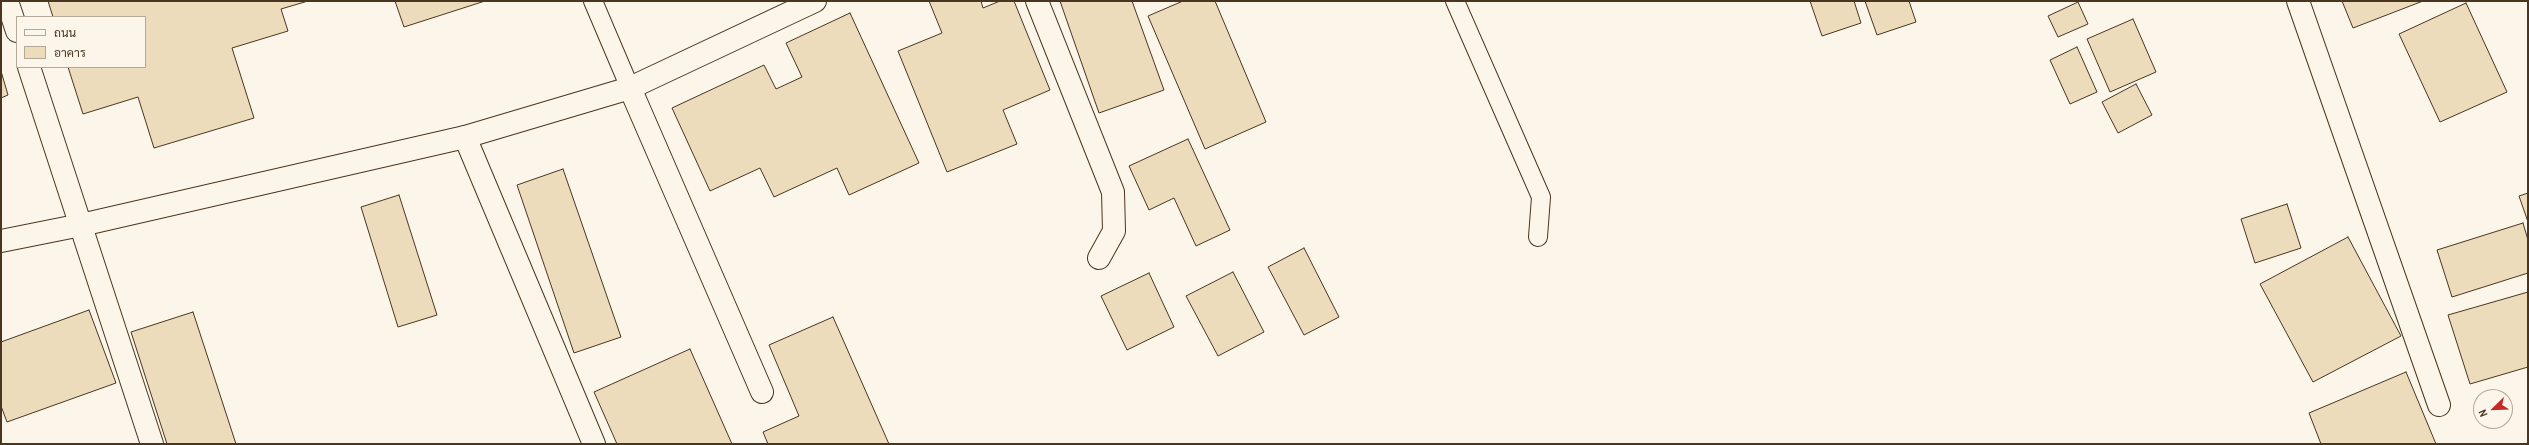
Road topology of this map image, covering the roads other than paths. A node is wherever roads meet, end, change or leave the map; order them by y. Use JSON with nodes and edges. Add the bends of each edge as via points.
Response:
{"nodes":[{"id":1,"x":7,"y":1,"type":"edge"},
{"id":2,"x":593,"y":1,"type":"edge"},
{"id":3,"x":815,"y":1,"type":"edge"},
{"id":4,"x":1037,"y":1,"type":"edge"},
{"id":5,"x":1455,"y":1,"type":"edge"},
{"id":6,"x":2298,"y":1,"type":"edge"},
{"id":7,"x":16,"y":28,"type":"edge"},
{"id":8,"x":29,"y":68,"type":"edge"},
{"id":9,"x":630,"y":88,"type":"junction"},
{"id":10,"x":465,"y":137,"type":"junction"},
{"id":11,"x":80,"y":225,"type":"junction"},
{"id":12,"x":1538,"y":237,"type":"dead end"},
{"id":13,"x":1,"y":241,"type":"edge"},
{"id":14,"x":1099,"y":258,"type":"dead end"},
{"id":15,"x":762,"y":392,"type":"dead end"},
{"id":16,"x":2439,"y":405,"type":"dead end"},
{"id":17,"x":152,"y":444,"type":"edge"},
{"id":18,"x":594,"y":444,"type":"edge"}],
"edges":[{"from":1,"to":7,"type":"street"},
{"from":2,"to":9,"type":"lane"},
{"from":3,"to":9,"type":"street"},
{"from":4,"to":14,"type":"street","via":[[1114,192],[1114,231]]},
{"from":5,"to":12,"type":"lane","via":[[1541,197]]},
{"from":6,"to":16,"type":"street"},
{"from":8,"to":11,"type":"street"},
{"from":9,"to":10,"type":"street"},
{"from":9,"to":15,"type":"street"},
{"from":10,"to":11,"type":"street"},
{"from":10,"to":18,"type":"street"},
{"from":11,"to":13,"type":"street"},
{"from":11,"to":17,"type":"street"}]}
